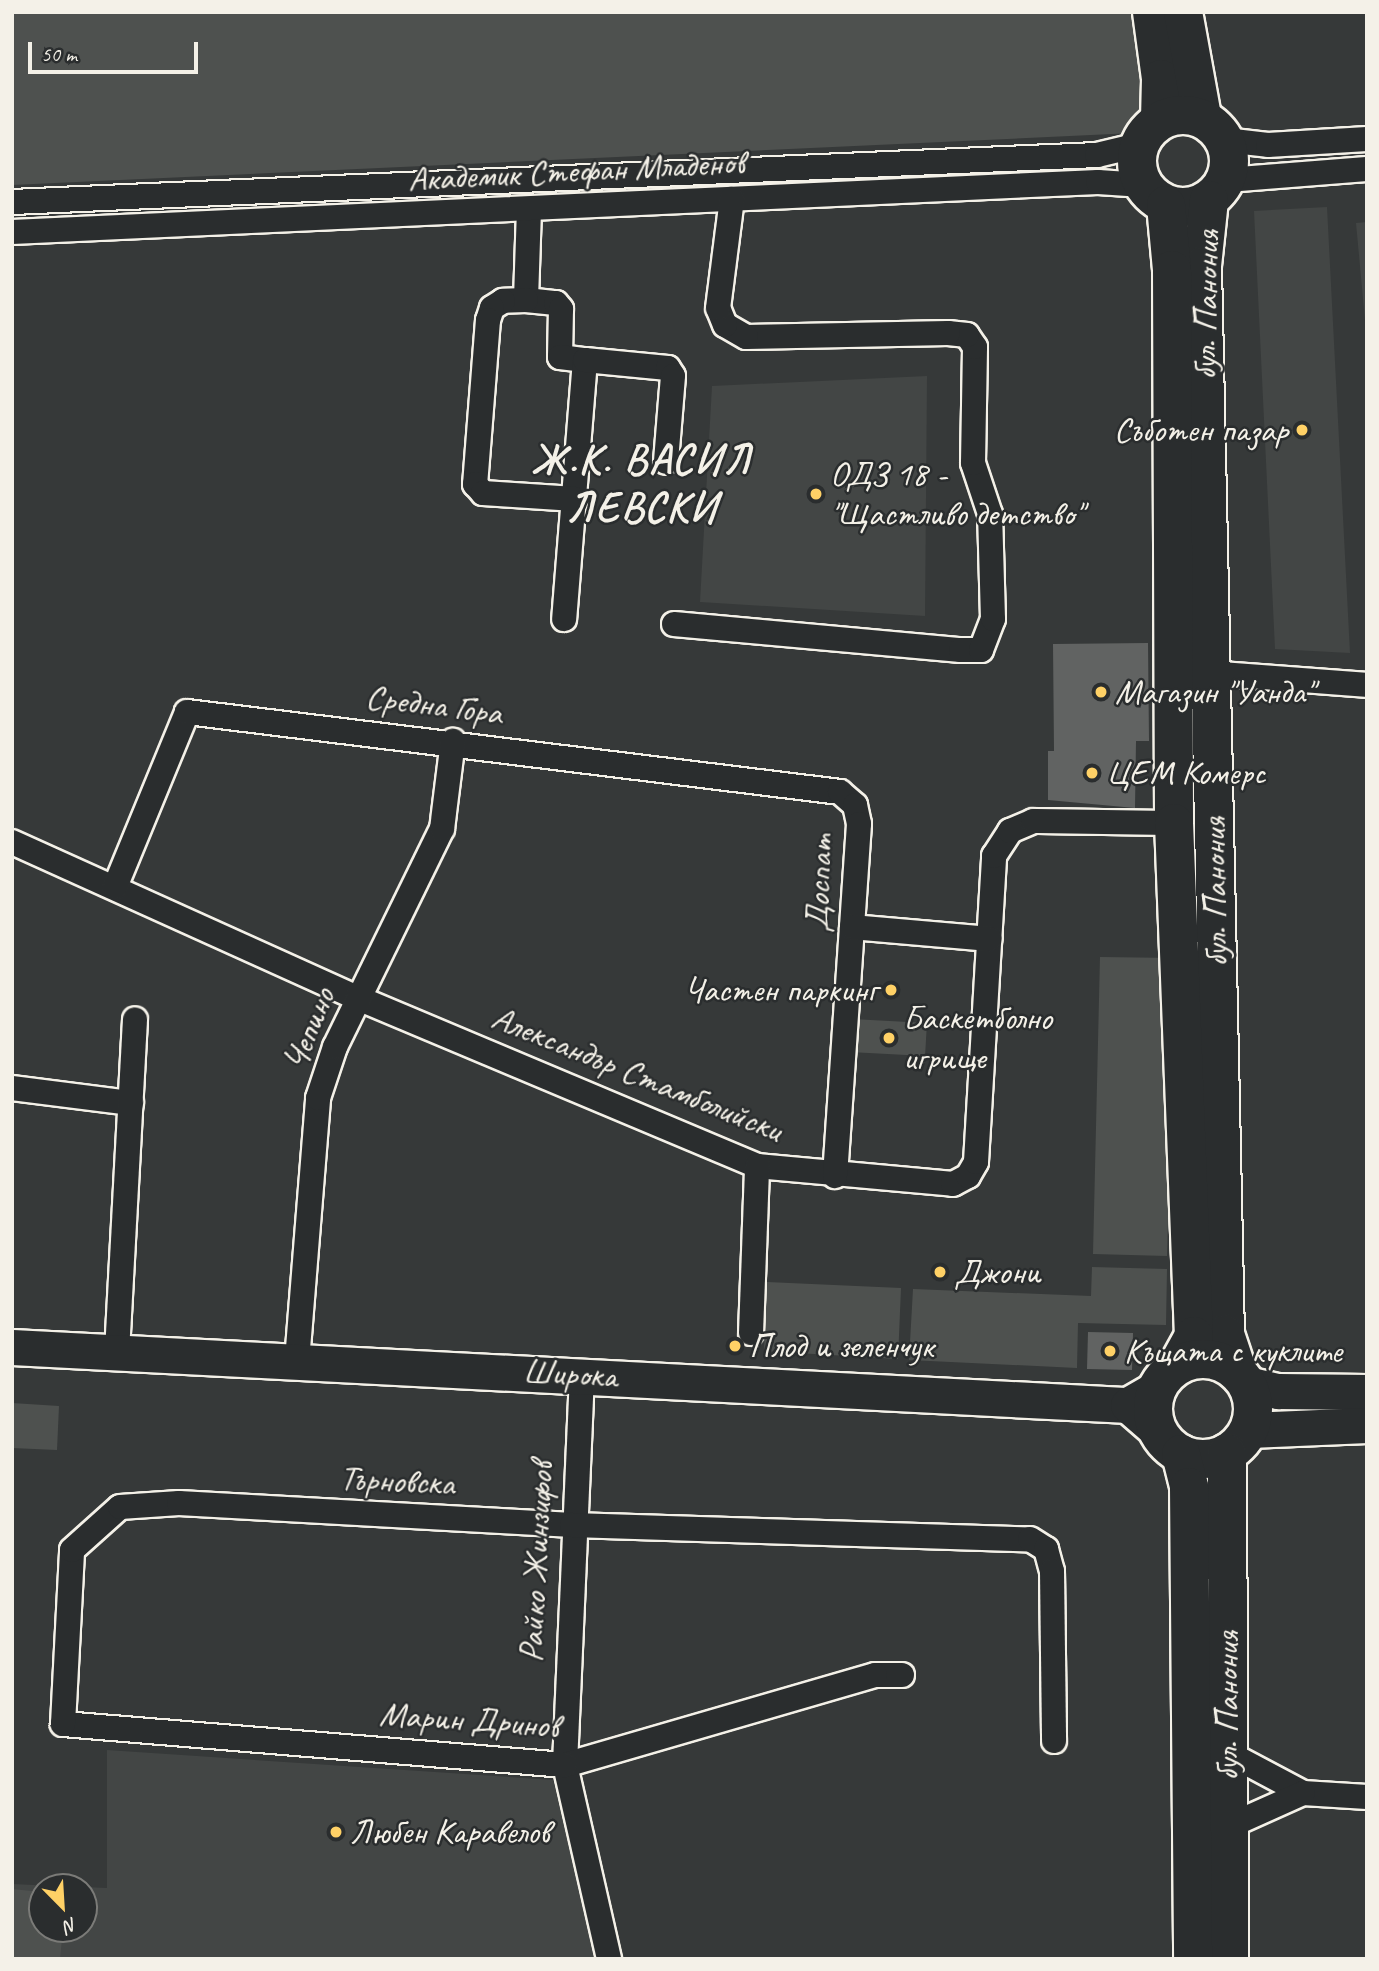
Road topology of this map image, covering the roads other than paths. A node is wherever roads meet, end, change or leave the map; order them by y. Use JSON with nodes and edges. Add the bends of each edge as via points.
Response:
{"nodes":[{"id":1,"x":1152,"y":12,"type":"edge"},
{"id":2,"x":1183,"y":12,"type":"edge"},
{"id":3,"x":1213,"y":128,"type":"junction"},
{"id":4,"x":1150,"y":133,"type":"junction"},
{"id":5,"x":1367,"y":139,"type":"edge"},
{"id":6,"x":1367,"y":169,"type":"edge"},
{"id":7,"x":1218,"y":190,"type":"junction"},
{"id":8,"x":1155,"y":195,"type":"junction"},
{"id":9,"x":732,"y":199,"type":"junction"},
{"id":10,"x":12,"y":202,"type":"edge"},
{"id":11,"x":529,"y":209,"type":"junction"},
{"id":12,"x":12,"y":232,"type":"edge"},
{"id":13,"x":526,"y":300,"type":"junction"},
{"id":14,"x":585,"y":360,"type":"junction"},
{"id":15,"x":666,"y":462,"type":"dead end"},
{"id":16,"x":575,"y":499,"type":"junction"},
{"id":17,"x":564,"y":618,"type":"dead end"},
{"id":18,"x":674,"y":624,"type":"dead end"},
{"id":19,"x":1209,"y":673,"type":"junction"},
{"id":20,"x":1367,"y":685,"type":"edge"},
{"id":21,"x":453,"y":741,"type":"junction"},
{"id":22,"x":855,"y":805,"type":"joint"},
{"id":23,"x":1174,"y":823,"type":"junction"},
{"id":24,"x":12,"y":842,"type":"edge"},
{"id":25,"x":115,"y":887,"type":"junction"},
{"id":26,"x":852,"y":927,"type":"junction"},
{"id":27,"x":989,"y":939,"type":"junction"},
{"id":28,"x":358,"y":998,"type":"junction"},
{"id":29,"x":135,"y":1018,"type":"dead end"},
{"id":30,"x":12,"y":1088,"type":"edge"},
{"id":31,"x":131,"y":1103,"type":"junction"},
{"id":32,"x":757,"y":1166,"type":"junction"},
{"id":33,"x":835,"y":1176,"type":"junction"},
{"id":34,"x":751,"y":1333,"type":"dead end"},
{"id":35,"x":12,"y":1347,"type":"edge"},
{"id":36,"x":117,"y":1352,"type":"junction"},
{"id":37,"x":297,"y":1361,"type":"junction"},
{"id":38,"x":582,"y":1375,"type":"junction"},
{"id":39,"x":1243,"y":1378,"type":"junction"},
{"id":40,"x":1154,"y":1386,"type":"junction"},
{"id":41,"x":1367,"y":1392,"type":"edge"},
{"id":42,"x":1367,"y":1425,"type":"edge"},
{"id":43,"x":1238,"y":1442,"type":"junction"},
{"id":44,"x":1169,"y":1443,"type":"junction"},
{"id":45,"x":572,"y":1525,"type":"junction"},
{"id":46,"x":902,"y":1675,"type":"dead end"},
{"id":47,"x":63,"y":1724,"type":"joint"},
{"id":48,"x":1054,"y":1741,"type":"dead end"},
{"id":49,"x":1226,"y":1752,"type":"junction"},
{"id":50,"x":565,"y":1765,"type":"junction"},
{"id":51,"x":1303,"y":1793,"type":"junction"},
{"id":52,"x":1367,"y":1797,"type":"edge"},
{"id":53,"x":1227,"y":1827,"type":"junction"},
{"id":54,"x":609,"y":1959,"type":"edge"},
{"id":55,"x":1193,"y":1959,"type":"edge"},
{"id":56,"x":1229,"y":1959,"type":"edge"}],
"edges":[{"from":1,"to":4,"type":"main road","name":"бул. Панония","via":[[1161,79]]},
{"from":2,"to":3,"type":"main road","name":"бул. Панония"},
{"from":3,"to":4,"type":"main road"},
{"from":3,"to":5,"type":"street","via":[[1268,145]]},
{"from":3,"to":7,"type":"main road","name":"бул. Панония"},
{"from":4,"to":8,"type":"main road","name":"бул. Панония","via":[[1137,165]]},
{"from":4,"to":10,"type":"street","name":"Академик Стефан Младенов","via":[[1097,155]]},
{"from":6,"to":7,"type":"street"},
{"from":7,"to":8,"type":"main road","name":"бул. Панония","via":[[1188,208]]},
{"from":7,"to":19,"type":"main road","name":"бул. Панония","via":[[1202,266]]},
{"from":8,"to":9,"type":"street","name":"Академик Стефан Младенов"},
{"from":8,"to":23,"type":"main road","name":"бул. Панония","via":[[1172,284]]},
{"from":9,"to":11,"type":"street","name":"Академик Стефан Младенов"},
{"from":9,"to":18,"type":"street","via":[[718,308],[725,325],[746,337],[948,333],[967,335],[975,347],[973,463],[990,514],[993,619],[981,650]]},
{"from":11,"to":12,"type":"street","name":"Академик Стефан Младенов"},
{"from":11,"to":13,"type":"street"},
{"from":13,"to":14,"type":"street","via":[[556,303],[561,309],[560,357]]},
{"from":13,"to":16,"type":"street","via":[[503,300],[492,308],[488,320],[475,484],[483,494]]},
{"from":14,"to":15,"type":"street","via":[[667,368],[673,376]]},
{"from":14,"to":16,"type":"street"},
{"from":16,"to":17,"type":"street"},
{"from":19,"to":20,"type":"street"},
{"from":19,"to":39,"type":"main road","name":"бул. Панония","via":[[1225,1334]]},
{"from":21,"to":22,"type":"street","name":"Средна Гора","via":[[840,792]]},
{"from":21,"to":25,"type":"street","name":"Средна Гора","via":[[187,712]]},
{"from":21,"to":28,"type":"street","name":"Чепино","via":[[442,829]]},
{"from":22,"to":26,"type":"street","name":"Доспат","via":[[859,824]]},
{"from":23,"to":27,"type":"street","name":"Александър Стамболийски","via":[[1044,819],[1010,831],[994,856]]},
{"from":23,"to":40,"type":"main road","name":"бул. Панония","via":[[1194,1336]]},
{"from":24,"to":25,"type":"street","name":"Александър Стамболийски"},
{"from":25,"to":28,"type":"street","name":"Александър Стамболийски"},
{"from":26,"to":27,"type":"street"},
{"from":26,"to":33,"type":"street","name":"Доспат"},
{"from":27,"to":33,"type":"street","name":"Александър Стамболийски","via":[[976,1162],[968,1176],[953,1184]]},
{"from":28,"to":32,"type":"street","name":"Александър Стамболийски"},
{"from":28,"to":37,"type":"street","name":"Чепино","via":[[318,1098]]},
{"from":29,"to":31,"type":"street"},
{"from":30,"to":31,"type":"street"},
{"from":31,"to":36,"type":"street"},
{"from":32,"to":33,"type":"street","name":"Александър Стамболийски"},
{"from":32,"to":34,"type":"street"},
{"from":35,"to":36,"type":"main road","name":"Широка"},
{"from":36,"to":37,"type":"main road","name":"Широка"},
{"from":37,"to":38,"type":"main road","name":"Широка"},
{"from":38,"to":40,"type":"main road","name":"Широка"},
{"from":38,"to":45,"type":"street","name":"Райко Жинзифов"},
{"from":39,"to":40,"type":"main road","via":[[1203,1359]]},
{"from":39,"to":41,"type":"main road","via":[[1278,1391]]},
{"from":39,"to":43,"type":"main road","name":"бул. Панония","via":[[1254,1406]]},
{"from":40,"to":44,"type":"main road","name":"бул. Панония","via":[[1153,1409]]},
{"from":42,"to":43,"type":"main road"},
{"from":43,"to":44,"type":"main road","via":[[1204,1459]]},
{"from":43,"to":49,"type":"main road","name":"бул. Панония"},
{"from":44,"to":55,"type":"main road","name":"бул. Панония","via":[[1189,1487]]},
{"from":45,"to":47,"type":"street","name":"Търновска","via":[[179,1503],[120,1507],[72,1550]]},
{"from":45,"to":48,"type":"street","name":"Търновска","via":[[1030,1539],[1046,1549],[1052,1571]]},
{"from":45,"to":50,"type":"street","name":"Райко Жинзифов"},
{"from":46,"to":50,"type":"street","name":"Марин Дринов","via":[[875,1675]]},
{"from":47,"to":50,"type":"street","name":"Марин Дринов"},
{"from":49,"to":51,"type":"street"},
{"from":49,"to":53,"type":"main road","name":"бул. Панония"},
{"from":50,"to":54,"type":"street","name":"Райко Жинзифов"},
{"from":51,"to":52,"type":"street"},
{"from":51,"to":53,"type":"street"},
{"from":53,"to":56,"type":"main road","name":"бул. Панония"}]}
